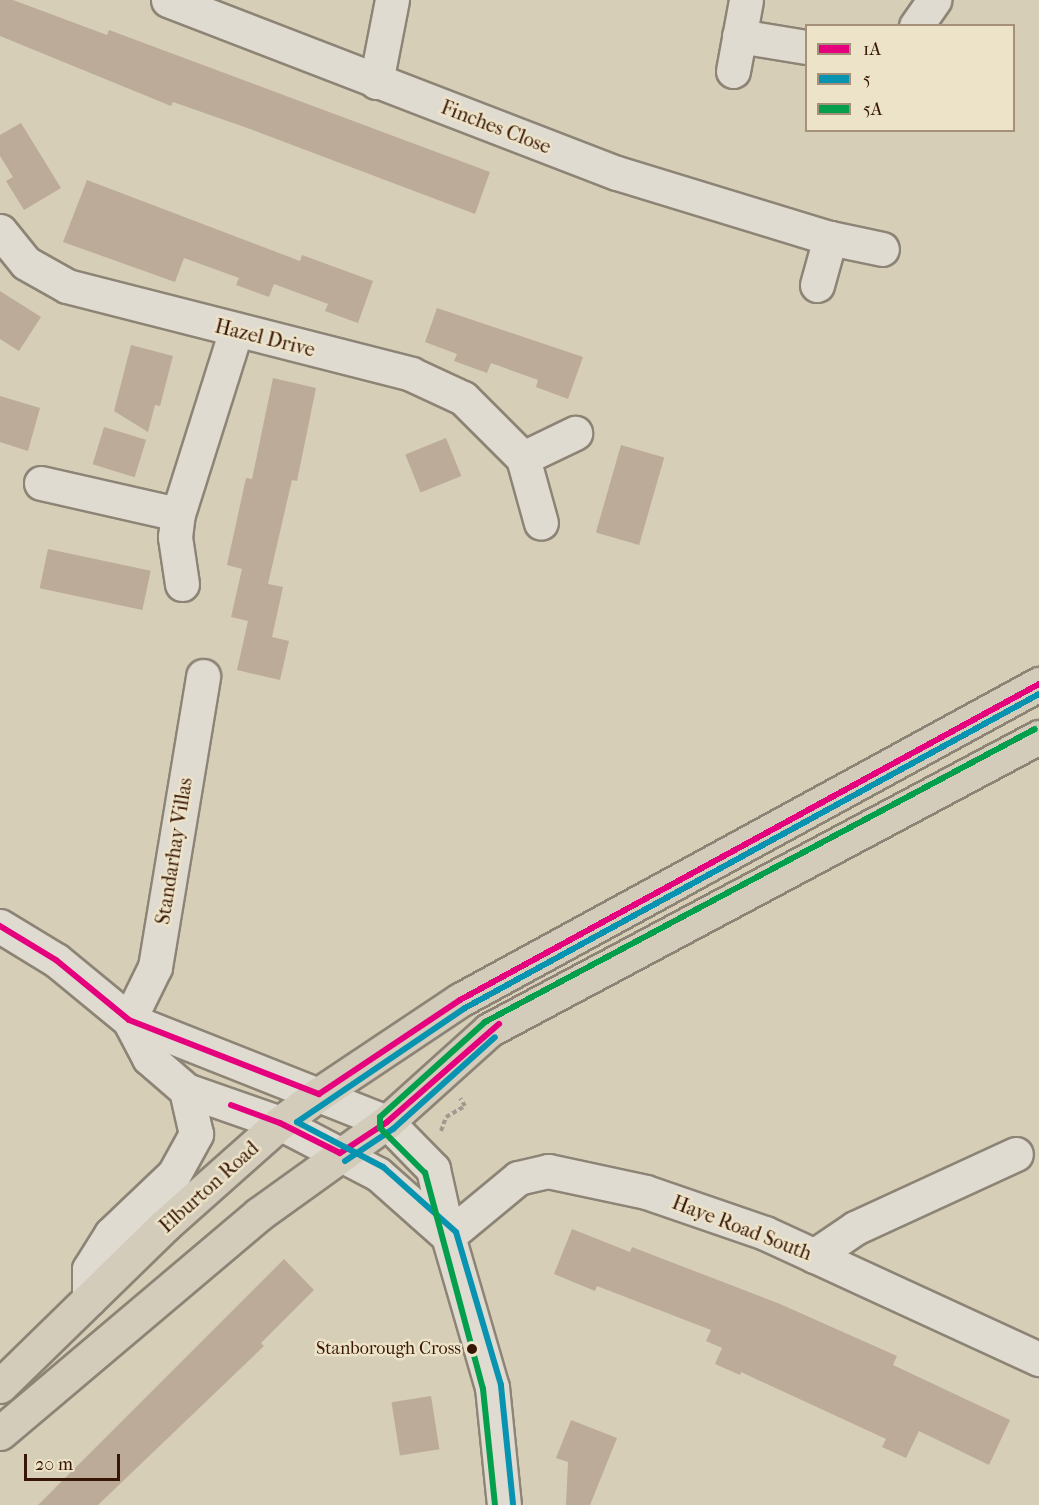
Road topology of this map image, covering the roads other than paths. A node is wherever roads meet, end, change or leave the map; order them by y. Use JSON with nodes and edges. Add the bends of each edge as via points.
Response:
{"nodes":[{"id":1,"x":168,"y":0,"type":"edge"},
{"id":2,"x":392,"y":0,"type":"edge"},
{"id":3,"x":746,"y":0,"type":"edge"},
{"id":4,"x":934,"y":0,"type":"edge"},
{"id":5,"x":917,"y":24,"type":"edge"},
{"id":6,"x":739,"y":36,"type":"junction"},
{"id":7,"x":805,"y":47,"type":"edge"},
{"id":8,"x":733,"y":71,"type":"dead end"},
{"id":9,"x":376,"y":82,"type":"junction"},
{"id":10,"x":0,"y":231,"type":"edge"},
{"id":11,"x":830,"y":238,"type":"junction"},
{"id":12,"x":882,"y":249,"type":"dead end"},
{"id":13,"x":817,"y":285,"type":"dead end"},
{"id":14,"x":236,"y":330,"type":"junction"},
{"id":15,"x":575,"y":433,"type":"dead end"},
{"id":16,"x":523,"y":458,"type":"junction"},
{"id":17,"x":41,"y":483,"type":"dead end"},
{"id":18,"x":178,"y":514,"type":"junction"},
{"id":19,"x":541,"y":523,"type":"dead end"},
{"id":20,"x":182,"y":584,"type":"dead end"},
{"id":21,"x":202,"y":676,"type":"dead end"},
{"id":22,"x":1039,"y":684,"type":"edge"},
{"id":23,"x":1039,"y":737,"type":"edge"},
{"id":24,"x":0,"y":926,"type":"edge"},
{"id":25,"x":129,"y":1020,"type":"junction"},
{"id":26,"x":186,"y":1090,"type":"junction"},
{"id":27,"x":319,"y":1094,"type":"junction"},
{"id":28,"x":387,"y":1122,"type":"junction"},
{"id":29,"x":280,"y":1123,"type":"junction"},
{"id":30,"x":340,"y":1153,"type":"junction"},
{"id":31,"x":1016,"y":1154,"type":"dead end"},
{"id":32,"x":448,"y":1236,"type":"junction"},
{"id":33,"x":814,"y":1256,"type":"junction"},
{"id":34,"x":89,"y":1299,"type":"junction"},
{"id":35,"x":1039,"y":1359,"type":"edge"},
{"id":36,"x":0,"y":1386,"type":"edge"},
{"id":37,"x":0,"y":1433,"type":"edge"},
{"id":38,"x":504,"y":1505,"type":"edge"}],
"edges":[{"from":1,"to":9,"type":"street","name":"Finches Close"},
{"from":2,"to":9,"type":"street"},
{"from":3,"to":6,"type":"street"},
{"from":4,"to":5,"type":"street"},
{"from":6,"to":7,"type":"street"},
{"from":6,"to":8,"type":"street"},
{"from":9,"to":11,"type":"street","name":"Finches Close","via":[[617,173]]},
{"from":10,"to":14,"type":"street","name":"Hazel Drive","via":[[27,263],[67,286]]},
{"from":11,"to":12,"type":"street","name":"Finches Close"},
{"from":11,"to":13,"type":"street"},
{"from":14,"to":16,"type":"street","name":"Hazel Drive","via":[[411,374],[463,398]]},
{"from":14,"to":18,"type":"street"},
{"from":15,"to":16,"type":"street"},
{"from":16,"to":19,"type":"street","name":"Hazel Drive"},
{"from":17,"to":18,"type":"street"},
{"from":18,"to":20,"type":"street","via":[[175,537]]},
{"from":21,"to":25,"type":"street","name":"Standarhay Villas","via":[[155,967]]},
{"from":22,"to":27,"type":"main road","name":"Elburton Road","via":[[460,1000]]},
{"from":23,"to":28,"type":"main road","via":[[489,1030]]},
{"from":24,"to":25,"type":"street","via":[[56,960]]},
{"from":25,"to":26,"type":"street","via":[[149,1058]]},
{"from":25,"to":27,"type":"street"},
{"from":26,"to":29,"type":"street"},
{"from":26,"to":34,"type":"street","via":[[196,1134],[174,1174],[111,1234],[89,1269]]},
{"from":27,"to":28,"type":"street"},
{"from":27,"to":29,"type":"main road","name":"Elburton Road"},
{"from":28,"to":30,"type":"main road"},
{"from":28,"to":32,"type":"street","via":[[433,1169]]},
{"from":29,"to":30,"type":"street"},
{"from":29,"to":34,"type":"main road","name":"Elburton Road"},
{"from":30,"to":32,"type":"street","via":[[378,1174]]},
{"from":30,"to":37,"type":"main road","via":[[259,1215]]},
{"from":31,"to":33,"type":"street","via":[[855,1228]]},
{"from":32,"to":33,"type":"street","name":"Haye Road South","via":[[518,1178],[548,1171],[646,1192],[765,1233]]},
{"from":32,"to":38,"type":"street","via":[[492,1388]]},
{"from":33,"to":35,"type":"street","name":"Haye Road South"},
{"from":34,"to":36,"type":"main road","name":"Elburton Road"}]}
